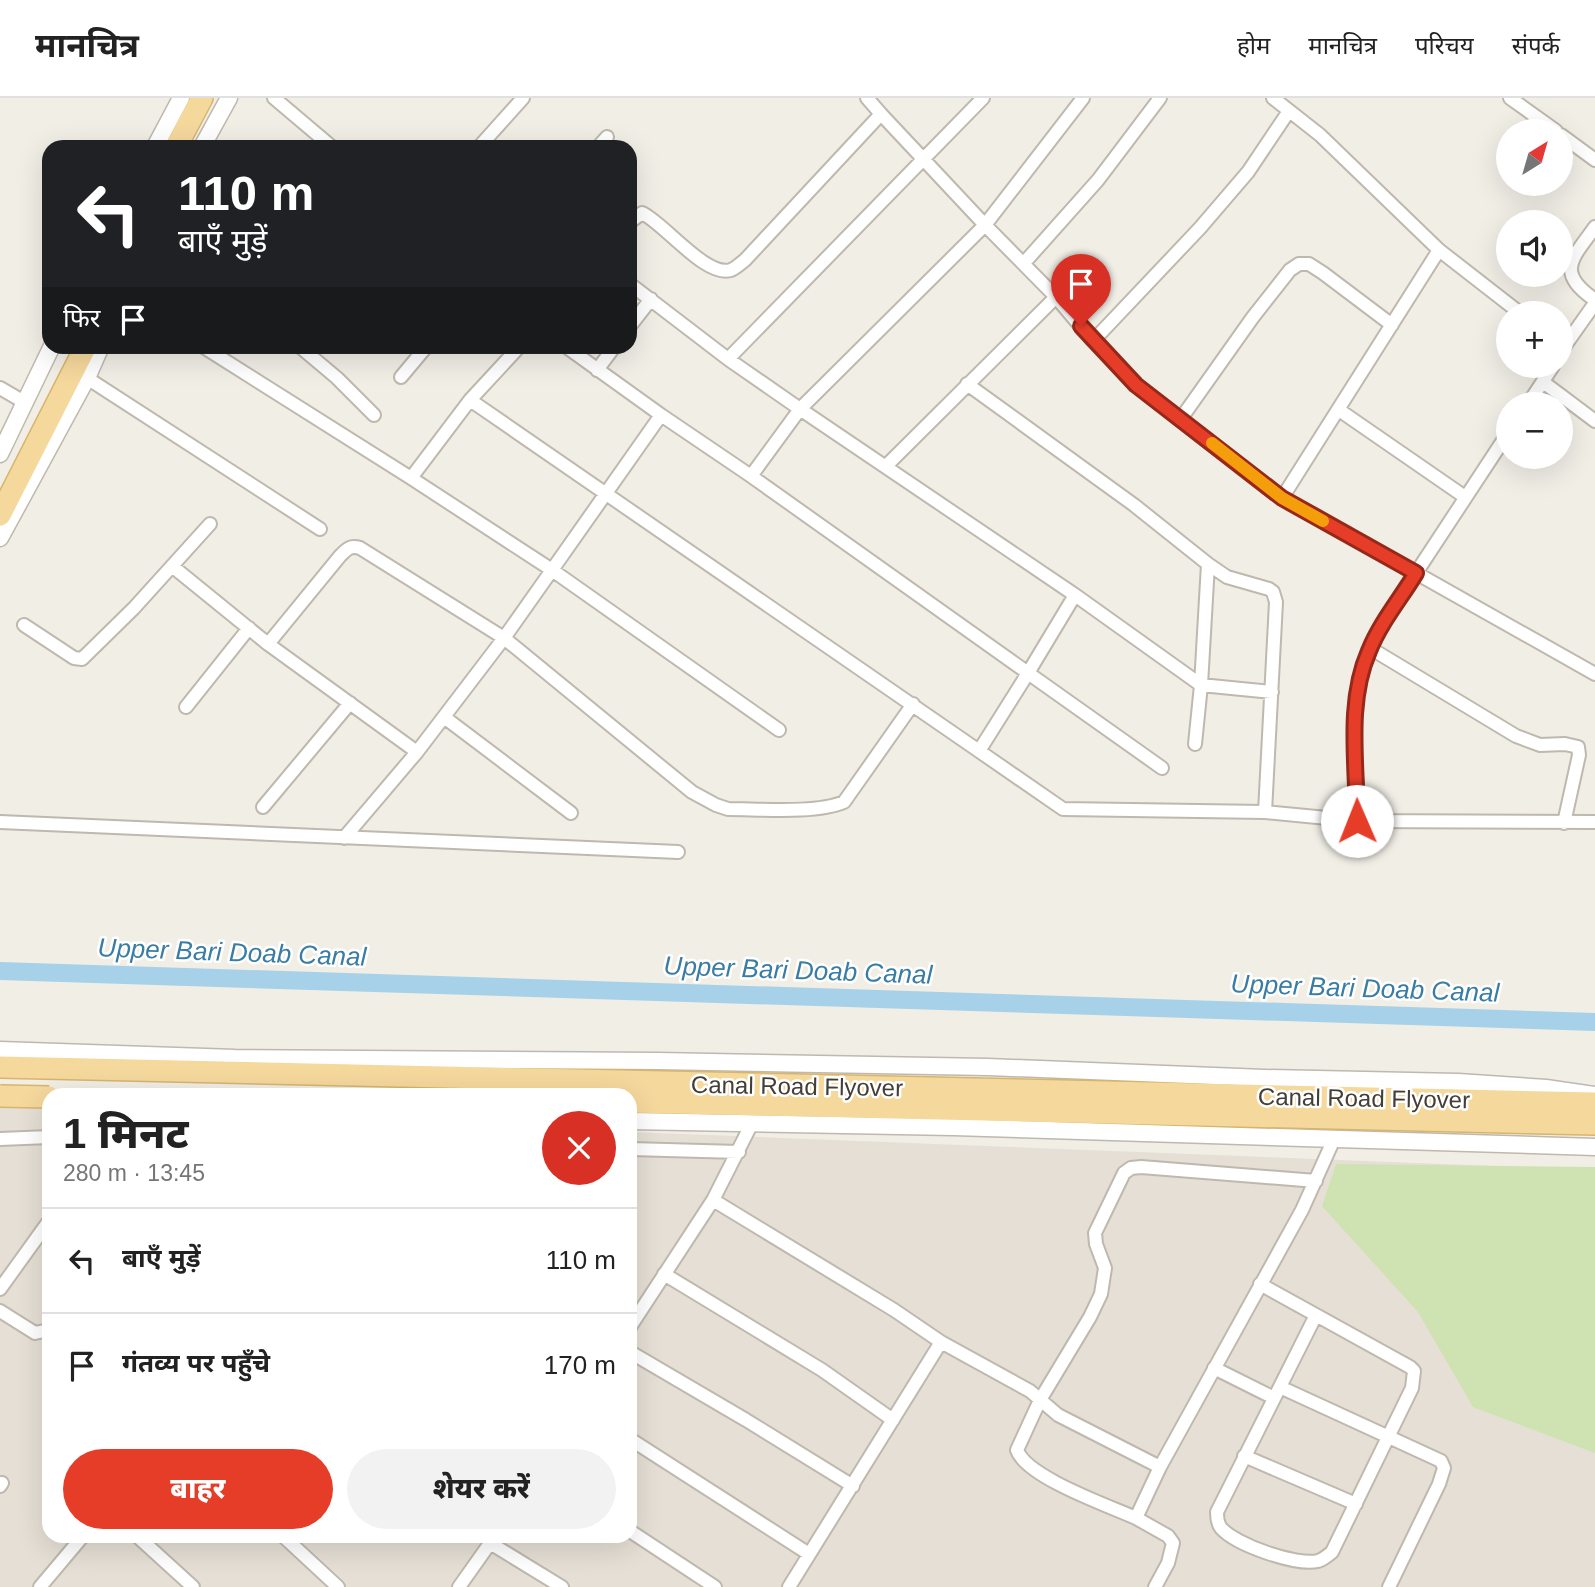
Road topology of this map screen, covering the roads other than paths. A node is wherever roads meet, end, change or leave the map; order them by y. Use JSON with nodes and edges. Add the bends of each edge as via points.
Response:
{"nodes":[{"id":1,"x":181,"y":98,"type":"edge"},
{"id":2,"x":202,"y":98,"type":"edge"},
{"id":3,"x":213,"y":98,"type":"edge"},
{"id":4,"x":229,"y":98,"type":"edge"},
{"id":5,"x":274,"y":98,"type":"edge"},
{"id":6,"x":523,"y":98,"type":"edge"},
{"id":7,"x":867,"y":98,"type":"edge"},
{"id":8,"x":983,"y":98,"type":"edge"},
{"id":9,"x":1083,"y":98,"type":"edge"},
{"id":10,"x":1160,"y":98,"type":"edge"},
{"id":11,"x":1273,"y":98,"type":"edge"},
{"id":12,"x":1510,"y":98,"type":"edge"},
{"id":13,"x":1289,"y":111,"type":"junction"},
{"id":14,"x":881,"y":114,"type":"junction"},
{"id":15,"x":1539,"y":119,"type":"edge"},
{"id":16,"x":159,"y":140,"type":"edge"},
{"id":17,"x":189,"y":140,"type":"edge"},
{"id":18,"x":190,"y":140,"type":"edge"},
{"id":19,"x":190,"y":140,"type":"edge"},
{"id":20,"x":324,"y":140,"type":"edge"},
{"id":21,"x":485,"y":140,"type":"edge"},
{"id":22,"x":1573,"y":144,"type":"edge"},
{"id":23,"x":923,"y":158,"type":"junction"},
{"id":24,"x":1595,"y":160,"type":"edge"},
{"id":25,"x":637,"y":217,"type":"edge"},
{"id":26,"x":985,"y":225,"type":"junction"},
{"id":27,"x":1595,"y":227,"type":"edge"},
{"id":28,"x":1440,"y":250,"type":"junction"},
{"id":29,"x":1024,"y":263,"type":"junction"},
{"id":30,"x":637,"y":289,"type":"edge"},
{"id":31,"x":1056,"y":297,"type":"junction"},
{"id":32,"x":650,"y":299,"type":"junction"},
{"id":33,"x":1505,"y":301,"type":"edge"},
{"id":34,"x":1595,"y":301,"type":"edge"},
{"id":35,"x":637,"y":317,"type":"edge"},
{"id":36,"x":1392,"y":325,"type":"junction"},
{"id":37,"x":1573,"y":332,"type":"edge"},
{"id":38,"x":1093,"y":341,"type":"junction"},
{"id":39,"x":48,"y":354,"type":"edge"},
{"id":40,"x":68,"y":354,"type":"edge"},
{"id":41,"x":82,"y":354,"type":"edge"},
{"id":42,"x":98,"y":354,"type":"edge"},
{"id":43,"x":215,"y":354,"type":"edge"},
{"id":44,"x":308,"y":354,"type":"edge"},
{"id":45,"x":420,"y":354,"type":"edge"},
{"id":46,"x":513,"y":354,"type":"edge"},
{"id":47,"x":576,"y":354,"type":"edge"},
{"id":48,"x":609,"y":354,"type":"edge"},
{"id":49,"x":728,"y":359,"type":"junction"},
{"id":50,"x":597,"y":370,"type":"junction"},
{"id":51,"x":401,"y":377,"type":"dead end"},
{"id":52,"x":87,"y":378,"type":"junction"},
{"id":53,"x":1546,"y":378,"type":"edge"},
{"id":54,"x":1543,"y":382,"type":"junction"},
{"id":55,"x":967,"y":384,"type":"junction"},
{"id":56,"x":0,"y":388,"type":"edge"},
{"id":57,"x":1536,"y":392,"type":"edge"},
{"id":58,"x":470,"y":400,"type":"junction"},
{"id":59,"x":24,"y":402,"type":"junction"},
{"id":60,"x":800,"y":409,"type":"junction"},
{"id":61,"x":1339,"y":410,"type":"junction"},
{"id":62,"x":373,"y":415,"type":"dead end"},
{"id":63,"x":661,"y":415,"type":"junction"},
{"id":64,"x":1180,"y":420,"type":"junction"},
{"id":65,"x":1595,"y":421,"type":"edge"},
{"id":66,"x":1496,"y":451,"type":"edge"},
{"id":67,"x":0,"y":454,"type":"edge"},
{"id":68,"x":886,"y":466,"type":"junction"},
{"id":69,"x":751,"y":476,"type":"junction"},
{"id":70,"x":411,"y":478,"type":"junction"},
{"id":71,"x":0,"y":485,"type":"edge"},
{"id":72,"x":605,"y":494,"type":"junction"},
{"id":73,"x":1465,"y":497,"type":"junction"},
{"id":74,"x":1282,"y":498,"type":"junction"},
{"id":75,"x":0,"y":515,"type":"edge"},
{"id":76,"x":210,"y":524,"type":"dead end"},
{"id":77,"x":320,"y":529,"type":"dead end"},
{"id":78,"x":0,"y":538,"type":"edge"},
{"id":79,"x":1208,"y":564,"type":"junction"},
{"id":80,"x":172,"y":566,"type":"junction"},
{"id":81,"x":552,"y":570,"type":"junction"},
{"id":82,"x":1416,"y":573,"type":"junction"},
{"id":83,"x":1075,"y":595,"type":"junction"},
{"id":84,"x":24,"y":625,"type":"dead end"},
{"id":85,"x":249,"y":628,"type":"junction"},
{"id":86,"x":504,"y":638,"type":"junction"},
{"id":87,"x":268,"y":644,"type":"junction"},
{"id":88,"x":1370,"y":648,"type":"junction"},
{"id":89,"x":1028,"y":673,"type":"junction"},
{"id":90,"x":1595,"y":674,"type":"edge"},
{"id":91,"x":1201,"y":685,"type":"junction"},
{"id":92,"x":1272,"y":692,"type":"junction"},
{"id":93,"x":350,"y":703,"type":"junction"},
{"id":94,"x":913,"y":704,"type":"junction"},
{"id":95,"x":186,"y":707,"type":"dead end"},
{"id":96,"x":444,"y":717,"type":"junction"},
{"id":97,"x":779,"y":730,"type":"dead end"},
{"id":98,"x":1195,"y":744,"type":"dead end"},
{"id":99,"x":417,"y":751,"type":"junction"},
{"id":100,"x":979,"y":751,"type":"junction"},
{"id":101,"x":1162,"y":768,"type":"dead end"},
{"id":102,"x":262,"y":807,"type":"dead end"},
{"id":103,"x":1265,"y":812,"type":"junction"},
{"id":104,"x":571,"y":813,"type":"dead end"},
{"id":105,"x":1357,"y":821,"type":"junction"},
{"id":106,"x":0,"y":822,"type":"edge"},
{"id":107,"x":1595,"y":822,"type":"edge"},
{"id":108,"x":1564,"y":823,"type":"junction"},
{"id":109,"x":344,"y":838,"type":"junction"},
{"id":110,"x":678,"y":852,"type":"dead end"},
{"id":111,"x":0,"y":1050,"type":"edge"},
{"id":112,"x":0,"y":1067,"type":"edge"},
{"id":113,"x":1595,"y":1095,"type":"edge"},
{"id":114,"x":4,"y":1096,"type":"edge"},
{"id":115,"x":42,"y":1098,"type":"edge"},
{"id":116,"x":637,"y":1102,"type":"edge"},
{"id":117,"x":1595,"y":1103,"type":"edge"},
{"id":118,"x":1325,"y":1107,"type":"junction"},
{"id":119,"x":637,"y":1121,"type":"edge"},
{"id":120,"x":1595,"y":1124,"type":"edge"},
{"id":121,"x":751,"y":1125,"type":"junction"},
{"id":122,"x":1595,"y":1135,"type":"edge"},
{"id":123,"x":42,"y":1138,"type":"edge"},
{"id":124,"x":0,"y":1139,"type":"edge"},
{"id":125,"x":1334,"y":1139,"type":"junction"},
{"id":126,"x":1566,"y":1146,"type":"junction"},
{"id":127,"x":1595,"y":1147,"type":"edge"},
{"id":128,"x":637,"y":1149,"type":"edge"},
{"id":129,"x":739,"y":1152,"type":"junction"},
{"id":130,"x":1316,"y":1181,"type":"junction"},
{"id":131,"x":713,"y":1200,"type":"junction"},
{"id":132,"x":42,"y":1231,"type":"edge"},
{"id":133,"x":664,"y":1274,"type":"junction"},
{"id":134,"x":1260,"y":1284,"type":"junction"},
{"id":135,"x":0,"y":1289,"type":"edge"},
{"id":136,"x":0,"y":1311,"type":"edge"},
{"id":137,"x":1316,"y":1315,"type":"junction"},
{"id":138,"x":637,"y":1316,"type":"edge"},
{"id":139,"x":42,"y":1332,"type":"edge"},
{"id":140,"x":941,"y":1342,"type":"junction"},
{"id":141,"x":637,"y":1356,"type":"edge"},
{"id":142,"x":1214,"y":1368,"type":"junction"},
{"id":143,"x":1277,"y":1393,"type":"junction"},
{"id":144,"x":1040,"y":1399,"type":"junction"},
{"id":145,"x":893,"y":1420,"type":"junction"},
{"id":146,"x":1387,"y":1437,"type":"junction"},
{"id":147,"x":637,"y":1444,"type":"edge"},
{"id":148,"x":1244,"y":1456,"type":"junction"},
{"id":149,"x":1160,"y":1466,"type":"junction"},
{"id":150,"x":853,"y":1486,"type":"junction"},
{"id":151,"x":1356,"y":1504,"type":"junction"},
{"id":152,"x":1136,"y":1518,"type":"junction"},
{"id":153,"x":637,"y":1536,"type":"edge"},
{"id":154,"x":77,"y":1543,"type":"edge"},
{"id":155,"x":145,"y":1543,"type":"edge"},
{"id":156,"x":291,"y":1543,"type":"edge"},
{"id":157,"x":490,"y":1543,"type":"edge"},
{"id":158,"x":496,"y":1543,"type":"edge"},
{"id":159,"x":809,"y":1555,"type":"junction"},
{"id":160,"x":40,"y":1587,"type":"edge"},
{"id":161,"x":193,"y":1587,"type":"edge"},
{"id":162,"x":338,"y":1587,"type":"edge"},
{"id":163,"x":459,"y":1587,"type":"edge"},
{"id":164,"x":562,"y":1587,"type":"edge"},
{"id":165,"x":715,"y":1587,"type":"edge"},
{"id":166,"x":789,"y":1587,"type":"edge"},
{"id":167,"x":1155,"y":1587,"type":"edge"},
{"id":168,"x":1389,"y":1587,"type":"edge"}],
"edges":[{"from":1,"to":16,"type":"street"},
{"from":2,"to":17,"type":"main road"},
{"from":3,"to":18,"type":"main road"},
{"from":4,"to":19,"type":"street"},
{"from":5,"to":20,"type":"street"},
{"from":6,"to":21,"type":"street"},
{"from":7,"to":14,"type":"street"},
{"from":8,"to":23,"type":"street"},
{"from":9,"to":26,"type":"street"},
{"from":10,"to":29,"type":"street","via":[[1098,180]]},
{"from":11,"to":13,"type":"street"},
{"from":12,"to":15,"type":"street"},
{"from":13,"to":28,"type":"street","via":[[1321,135]]},
{"from":13,"to":38,"type":"street","via":[[1248,172]]},
{"from":14,"to":23,"type":"street"},
{"from":14,"to":25,"type":"street","via":[[734,269],[721,271],[696,257],[642,213]]},
{"from":22,"to":24,"type":"street"},
{"from":23,"to":26,"type":"street"},
{"from":23,"to":49,"type":"street"},
{"from":26,"to":29,"type":"street"},
{"from":26,"to":60,"type":"street"},
{"from":27,"to":34,"type":"street","via":[[1570,270],[1579,287]]},
{"from":28,"to":33,"type":"street"},
{"from":28,"to":36,"type":"street"},
{"from":29,"to":31,"type":"street"},
{"from":30,"to":32,"type":"street"},
{"from":31,"to":38,"type":"street"},
{"from":31,"to":55,"type":"street"},
{"from":32,"to":35,"type":"street"},
{"from":32,"to":49,"type":"street"},
{"from":34,"to":37,"type":"street"},
{"from":36,"to":61,"type":"street"},
{"from":36,"to":64,"type":"street","via":[[1324,273],[1299,264],[1253,317]]},
{"from":38,"to":64,"type":"street","via":[[1136,385]]},
{"from":39,"to":59,"type":"street"},
{"from":40,"to":71,"type":"main road"},
{"from":41,"to":75,"type":"main road"},
{"from":42,"to":52,"type":"street"},
{"from":43,"to":70,"type":"street"},
{"from":44,"to":62,"type":"street"},
{"from":45,"to":51,"type":"street"},
{"from":46,"to":58,"type":"street"},
{"from":47,"to":50,"type":"street"},
{"from":48,"to":50,"type":"street"},
{"from":49,"to":60,"type":"street"},
{"from":50,"to":63,"type":"street"},
{"from":52,"to":77,"type":"street"},
{"from":52,"to":78,"type":"street"},
{"from":53,"to":54,"type":"street"},
{"from":54,"to":57,"type":"street"},
{"from":54,"to":65,"type":"street"},
{"from":55,"to":68,"type":"street"},
{"from":55,"to":79,"type":"street"},
{"from":56,"to":59,"type":"street"},
{"from":58,"to":70,"type":"street"},
{"from":58,"to":72,"type":"street"},
{"from":59,"to":67,"type":"street"},
{"from":60,"to":68,"type":"street"},
{"from":60,"to":69,"type":"street"},
{"from":61,"to":73,"type":"street"},
{"from":61,"to":74,"type":"street"},
{"from":63,"to":69,"type":"street"},
{"from":63,"to":72,"type":"street"},
{"from":64,"to":74,"type":"street"},
{"from":66,"to":73,"type":"street"},
{"from":68,"to":83,"type":"street"},
{"from":69,"to":89,"type":"street"},
{"from":70,"to":81,"type":"street"},
{"from":72,"to":81,"type":"street"},
{"from":72,"to":94,"type":"street"},
{"from":73,"to":82,"type":"street"},
{"from":74,"to":82,"type":"street"},
{"from":76,"to":80,"type":"street"},
{"from":79,"to":91,"type":"street"},
{"from":79,"to":92,"type":"street","via":[[1235,580],[1269,589],[1276,598]]},
{"from":80,"to":84,"type":"street","via":[[82,659]]},
{"from":80,"to":85,"type":"street"},
{"from":81,"to":86,"type":"street"},
{"from":81,"to":97,"type":"street"},
{"from":82,"to":88,"type":"street"},
{"from":82,"to":90,"type":"street"},
{"from":83,"to":89,"type":"street"},
{"from":83,"to":91,"type":"street"},
{"from":85,"to":87,"type":"street"},
{"from":85,"to":95,"type":"street"},
{"from":86,"to":87,"type":"street","via":[[353,546]]},
{"from":86,"to":94,"type":"street","via":[[692,792],[728,809],[844,802]]},
{"from":86,"to":96,"type":"street"},
{"from":87,"to":93,"type":"street"},
{"from":88,"to":105,"type":"street","via":[[1355,703]]},
{"from":88,"to":108,"type":"street","via":[[1516,736],[1540,745],[1578,747]]},
{"from":89,"to":100,"type":"street"},
{"from":89,"to":101,"type":"street"},
{"from":91,"to":92,"type":"street"},
{"from":91,"to":98,"type":"street"},
{"from":92,"to":103,"type":"street"},
{"from":93,"to":99,"type":"street"},
{"from":93,"to":102,"type":"street"},
{"from":94,"to":100,"type":"street"},
{"from":96,"to":99,"type":"street"},
{"from":96,"to":104,"type":"street"},
{"from":99,"to":109,"type":"street"},
{"from":100,"to":103,"type":"street","via":[[1063,809]]},
{"from":103,"to":105,"type":"street"},
{"from":105,"to":108,"type":"street"},
{"from":106,"to":109,"type":"street"},
{"from":107,"to":108,"type":"street"},
{"from":109,"to":110,"type":"street"},
{"from":111,"to":113,"type":"street","via":[[235,1058],[988,1067],[1458,1082]]},
{"from":112,"to":118,"type":"main road","name":"Canal Road Flyover"},
{"from":114,"to":115,"type":"main road","bridge":true},
{"from":116,"to":118,"type":"main road","name":"Canal Road Flyover"},
{"from":117,"to":118,"type":"main road","name":"Canal Road Flyover"},
{"from":118,"to":120,"type":"main road","name":"Canal Road Flyover"},
{"from":119,"to":121,"type":"street"},
{"from":121,"to":125,"type":"street"},
{"from":121,"to":129,"type":"street"},
{"from":122,"to":126,"type":"street"},
{"from":123,"to":124,"type":"street"},
{"from":125,"to":126,"type":"street"},
{"from":125,"to":130,"type":"street"},
{"from":126,"to":127,"type":"street"},
{"from":128,"to":129,"type":"street"},
{"from":129,"to":131,"type":"street"},
{"from":130,"to":134,"type":"street"},
{"from":130,"to":144,"type":"street","via":[[1131,1168],[1095,1233],[1105,1268],[1101,1294]]},
{"from":131,"to":133,"type":"street"},
{"from":131,"to":140,"type":"street"},
{"from":132,"to":135,"type":"street"},
{"from":133,"to":138,"type":"street"},
{"from":133,"to":145,"type":"street","via":[[822,1370]]},
{"from":134,"to":137,"type":"street"},
{"from":134,"to":142,"type":"street"},
{"from":136,"to":139,"type":"street","via":[[35,1333]]},
{"from":137,"to":143,"type":"street"},
{"from":137,"to":146,"type":"street","via":[[1414,1371],[1412,1388]]},
{"from":140,"to":144,"type":"street"},
{"from":140,"to":145,"type":"street"},
{"from":141,"to":150,"type":"street"},
{"from":142,"to":143,"type":"street"},
{"from":142,"to":149,"type":"street"},
{"from":143,"to":146,"type":"street"},
{"from":143,"to":148,"type":"street"},
{"from":144,"to":149,"type":"street","via":[[1058,1415]]},
{"from":144,"to":152,"type":"street","via":[[1017,1450],[1021,1460],[1067,1488]]},
{"from":145,"to":150,"type":"street"},
{"from":146,"to":151,"type":"street"},
{"from":146,"to":168,"type":"street","via":[[1436,1457],[1444,1468]]},
{"from":147,"to":159,"type":"street"},
{"from":148,"to":151,"type":"street"},
{"from":148,"to":151,"type":"street","via":[[1217,1521],[1257,1549],[1304,1562],[1324,1559]]},
{"from":149,"to":152,"type":"street"},
{"from":150,"to":159,"type":"street"},
{"from":152,"to":167,"type":"street","via":[[1173,1543]]},
{"from":153,"to":165,"type":"street"},
{"from":154,"to":160,"type":"street"},
{"from":155,"to":161,"type":"street"},
{"from":156,"to":162,"type":"street"},
{"from":157,"to":163,"type":"street"},
{"from":158,"to":164,"type":"street"},
{"from":159,"to":166,"type":"street"}]}
